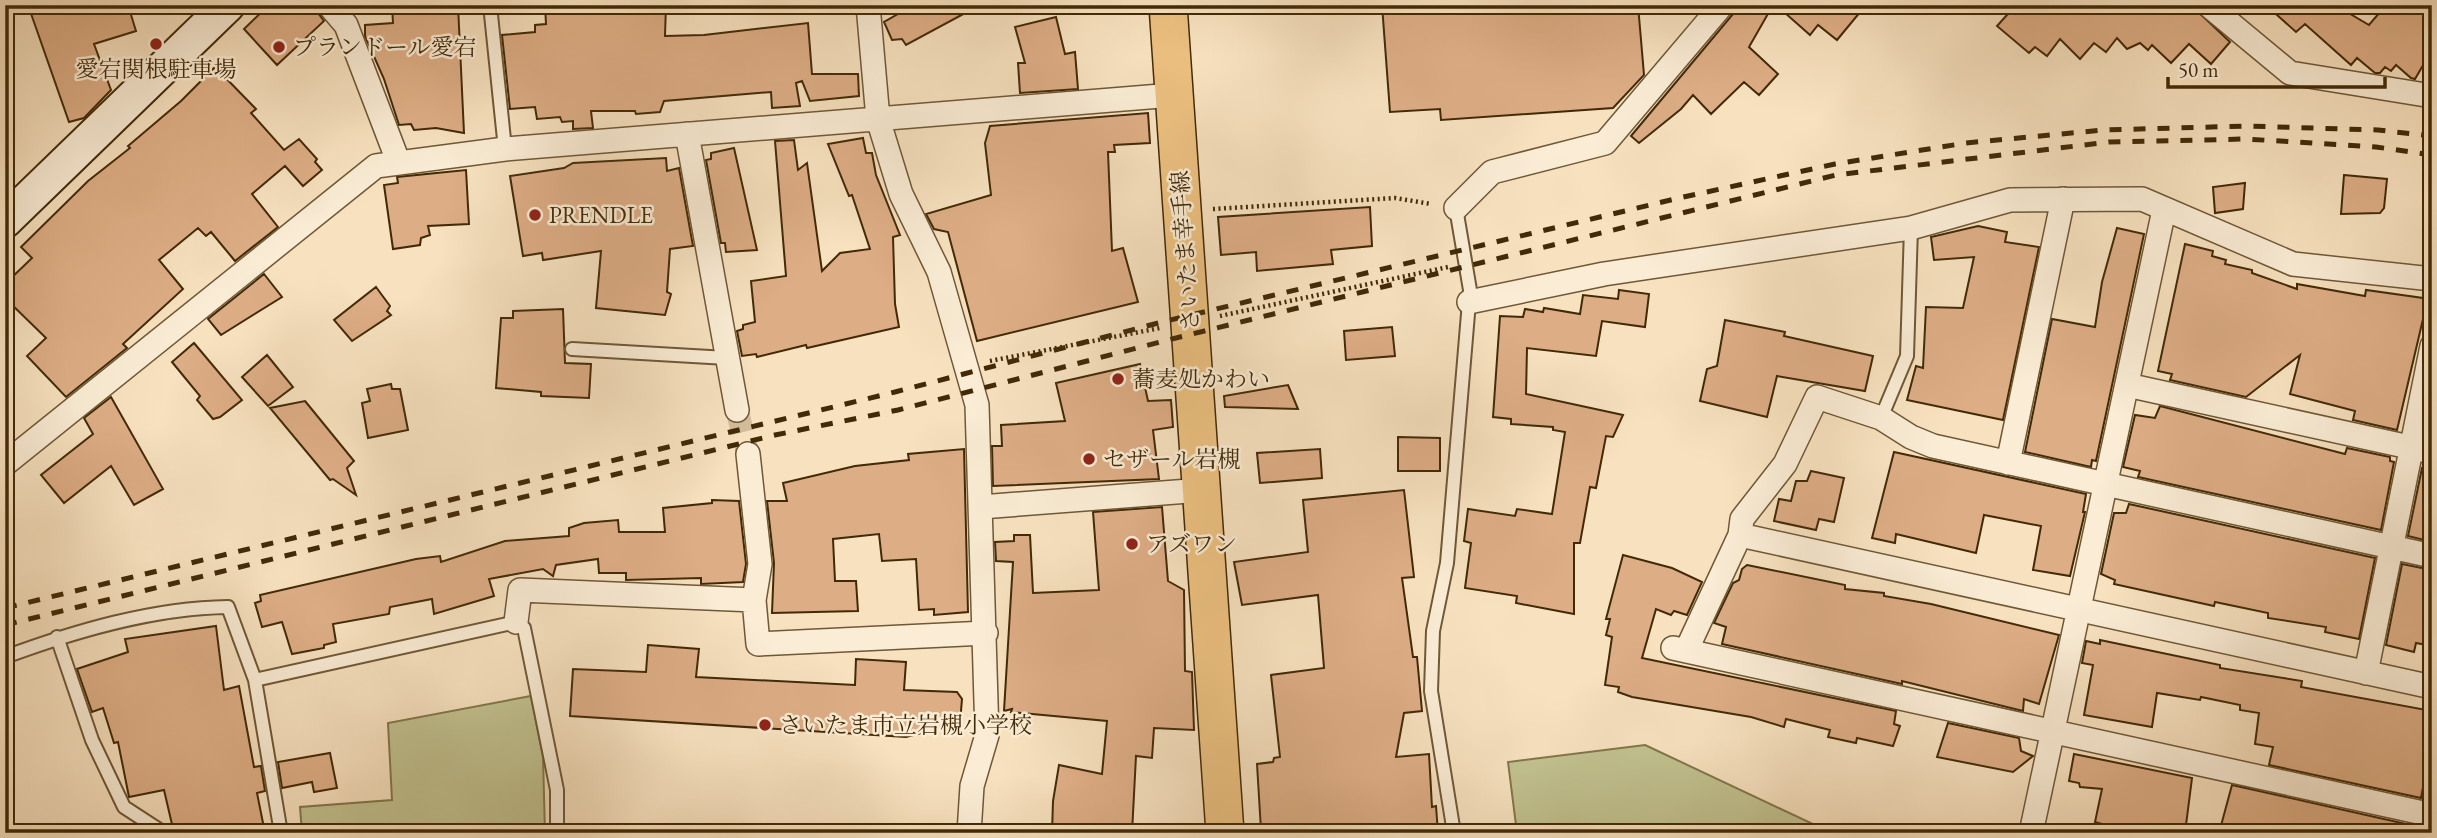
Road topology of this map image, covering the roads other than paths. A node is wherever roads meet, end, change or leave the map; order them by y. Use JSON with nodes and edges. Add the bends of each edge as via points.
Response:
{"nodes":[{"id":1,"x":228,"y":5,"type":"edge"},
{"id":2,"x":329,"y":5,"type":"edge"},
{"id":3,"x":490,"y":5,"type":"edge"},
{"id":4,"x":868,"y":5,"type":"edge"},
{"id":5,"x":1168,"y":5,"type":"edge"},
{"id":6,"x":1722,"y":5,"type":"edge"},
{"id":7,"x":2208,"y":5,"type":"edge"},
{"id":8,"x":1173,"y":95,"type":"junction"},
{"id":9,"x":2432,"y":96,"type":"edge"},
{"id":10,"x":878,"y":119,"type":"junction"},
{"id":11,"x":687,"y":134,"type":"junction"},
{"id":12,"x":505,"y":149,"type":"junction"},
{"id":13,"x":398,"y":161,"type":"junction"},
{"id":14,"x":2063,"y":199,"type":"junction"},
{"id":15,"x":1456,"y":208,"type":"joint"},
{"id":16,"x":2164,"y":210,"type":"junction"},
{"id":17,"x":5,"y":221,"type":"edge"},
{"id":18,"x":1911,"y":228,"type":"junction"},
{"id":19,"x":2432,"y":279,"type":"edge"},
{"id":20,"x":1469,"y":302,"type":"junction"},
{"id":21,"x":2432,"y":346,"type":"edge"},
{"id":22,"x":572,"y":349,"type":"dead end"},
{"id":23,"x":727,"y":358,"type":"junction"},
{"id":24,"x":2127,"y":385,"type":"junction"},
{"id":25,"x":737,"y":410,"type":"tunnel mouth"},
{"id":26,"x":1881,"y":418,"type":"junction"},
{"id":27,"x":2421,"y":449,"type":"edge"},
{"id":28,"x":748,"y":454,"type":"tunnel mouth"},
{"id":29,"x":2008,"y":463,"type":"junction"},
{"id":30,"x":5,"y":464,"type":"edge"},
{"id":31,"x":2106,"y":486,"type":"junction"},
{"id":32,"x":1202,"y":490,"type":"junction"},
{"id":33,"x":981,"y":507,"type":"junction"},
{"id":34,"x":1740,"y":534,"type":"junction"},
{"id":35,"x":2390,"y":548,"type":"junction"},
{"id":36,"x":2432,"y":556,"type":"edge"},
{"id":37,"x":754,"y":600,"type":"junction"},
{"id":38,"x":2079,"y":611,"type":"junction"},
{"id":39,"x":516,"y":622,"type":"junction"},
{"id":40,"x":986,"y":633,"type":"junction"},
{"id":41,"x":57,"y":638,"type":"junction"},
{"id":42,"x":5,"y":657,"type":"edge"},
{"id":43,"x":2365,"y":673,"type":"junction"},
{"id":44,"x":256,"y":680,"type":"junction"},
{"id":45,"x":2432,"y":687,"type":"edge"},
{"id":46,"x":2053,"y":733,"type":"junction"},
{"id":47,"x":2432,"y":815,"type":"edge"},
{"id":48,"x":164,"y":833,"type":"edge"},
{"id":49,"x":281,"y":833,"type":"edge"},
{"id":50,"x":557,"y":833,"type":"edge"},
{"id":51,"x":969,"y":833,"type":"edge"},
{"id":52,"x":1225,"y":833,"type":"edge"},
{"id":53,"x":1454,"y":833,"type":"edge"},
{"id":54,"x":2032,"y":833,"type":"edge"}],
"edges":[{"from":1,"to":17,"type":"street"},
{"from":2,"to":13,"type":"street","via":[[346,25]]},
{"from":3,"to":12,"type":"lane"},
{"from":4,"to":10,"type":"street"},
{"from":5,"to":8,"type":"main road","name":"さいたま幸手線"},
{"from":6,"to":15,"type":"street","via":[[1605,143],[1492,172]]},
{"from":7,"to":9,"type":"street","via":[[2290,73]]},
{"from":8,"to":10,"type":"street"},
{"from":8,"to":32,"type":"main road","name":"さいたま幸手線"},
{"from":10,"to":11,"type":"street"},
{"from":10,"to":33,"type":"street","via":[[901,194],[939,272],[977,405]]},
{"from":11,"to":12,"type":"street"},
{"from":11,"to":23,"type":"street"},
{"from":12,"to":13,"type":"street"},
{"from":13,"to":30,"type":"street","via":[[376,166]]},
{"from":14,"to":16,"type":"street","via":[[2142,199]]},
{"from":14,"to":18,"type":"street","via":[[2011,200]]},
{"from":14,"to":29,"type":"street"},
{"from":15,"to":20,"type":"lane"},
{"from":16,"to":19,"type":"street","via":[[2293,264]]},
{"from":16,"to":24,"type":"street"},
{"from":18,"to":20,"type":"street","via":[[1604,274]]},
{"from":18,"to":26,"type":"lane","via":[[1907,356]]},
{"from":20,"to":53,"type":"lane","via":[[1447,563],[1433,631],[1431,691]]},
{"from":21,"to":27,"type":"street"},
{"from":22,"to":23,"type":"lane"},
{"from":23,"to":25,"type":"street"},
{"from":24,"to":27,"type":"street"},
{"from":24,"to":31,"type":"street"},
{"from":26,"to":29,"type":"street","via":[[1933,446]]},
{"from":26,"to":34,"type":"street","via":[[1817,397],[1785,464],[1742,519]]},
{"from":27,"to":35,"type":"street"},
{"from":28,"to":37,"type":"street","via":[[760,564]]},
{"from":29,"to":31,"type":"street"},
{"from":31,"to":35,"type":"street"},
{"from":31,"to":38,"type":"street"},
{"from":32,"to":33,"type":"street"},
{"from":32,"to":52,"type":"main road","name":"さいたま幸手線"},
{"from":33,"to":40,"type":"street"},
{"from":34,"to":38,"type":"street"},
{"from":34,"to":46,"type":"street","via":[[1679,650]]},
{"from":35,"to":36,"type":"street"},
{"from":35,"to":43,"type":"street"},
{"from":37,"to":39,"type":"street","via":[[520,590]]},
{"from":37,"to":40,"type":"street","via":[[758,644]]},
{"from":38,"to":43,"type":"street"},
{"from":38,"to":46,"type":"street"},
{"from":39,"to":44,"type":"lane"},
{"from":39,"to":50,"type":"lane","via":[[524,628],[557,790]]},
{"from":40,"to":51,"type":"street","via":[[987,735],[972,786]]},
{"from":41,"to":42,"type":"lane"},
{"from":41,"to":44,"type":"lane","via":[[191,608],[228,607]]},
{"from":41,"to":48,"type":"lane","via":[[92,740],[124,807]]},
{"from":43,"to":45,"type":"street"},
{"from":44,"to":49,"type":"lane"},
{"from":46,"to":47,"type":"street"},
{"from":46,"to":54,"type":"street"}]}
